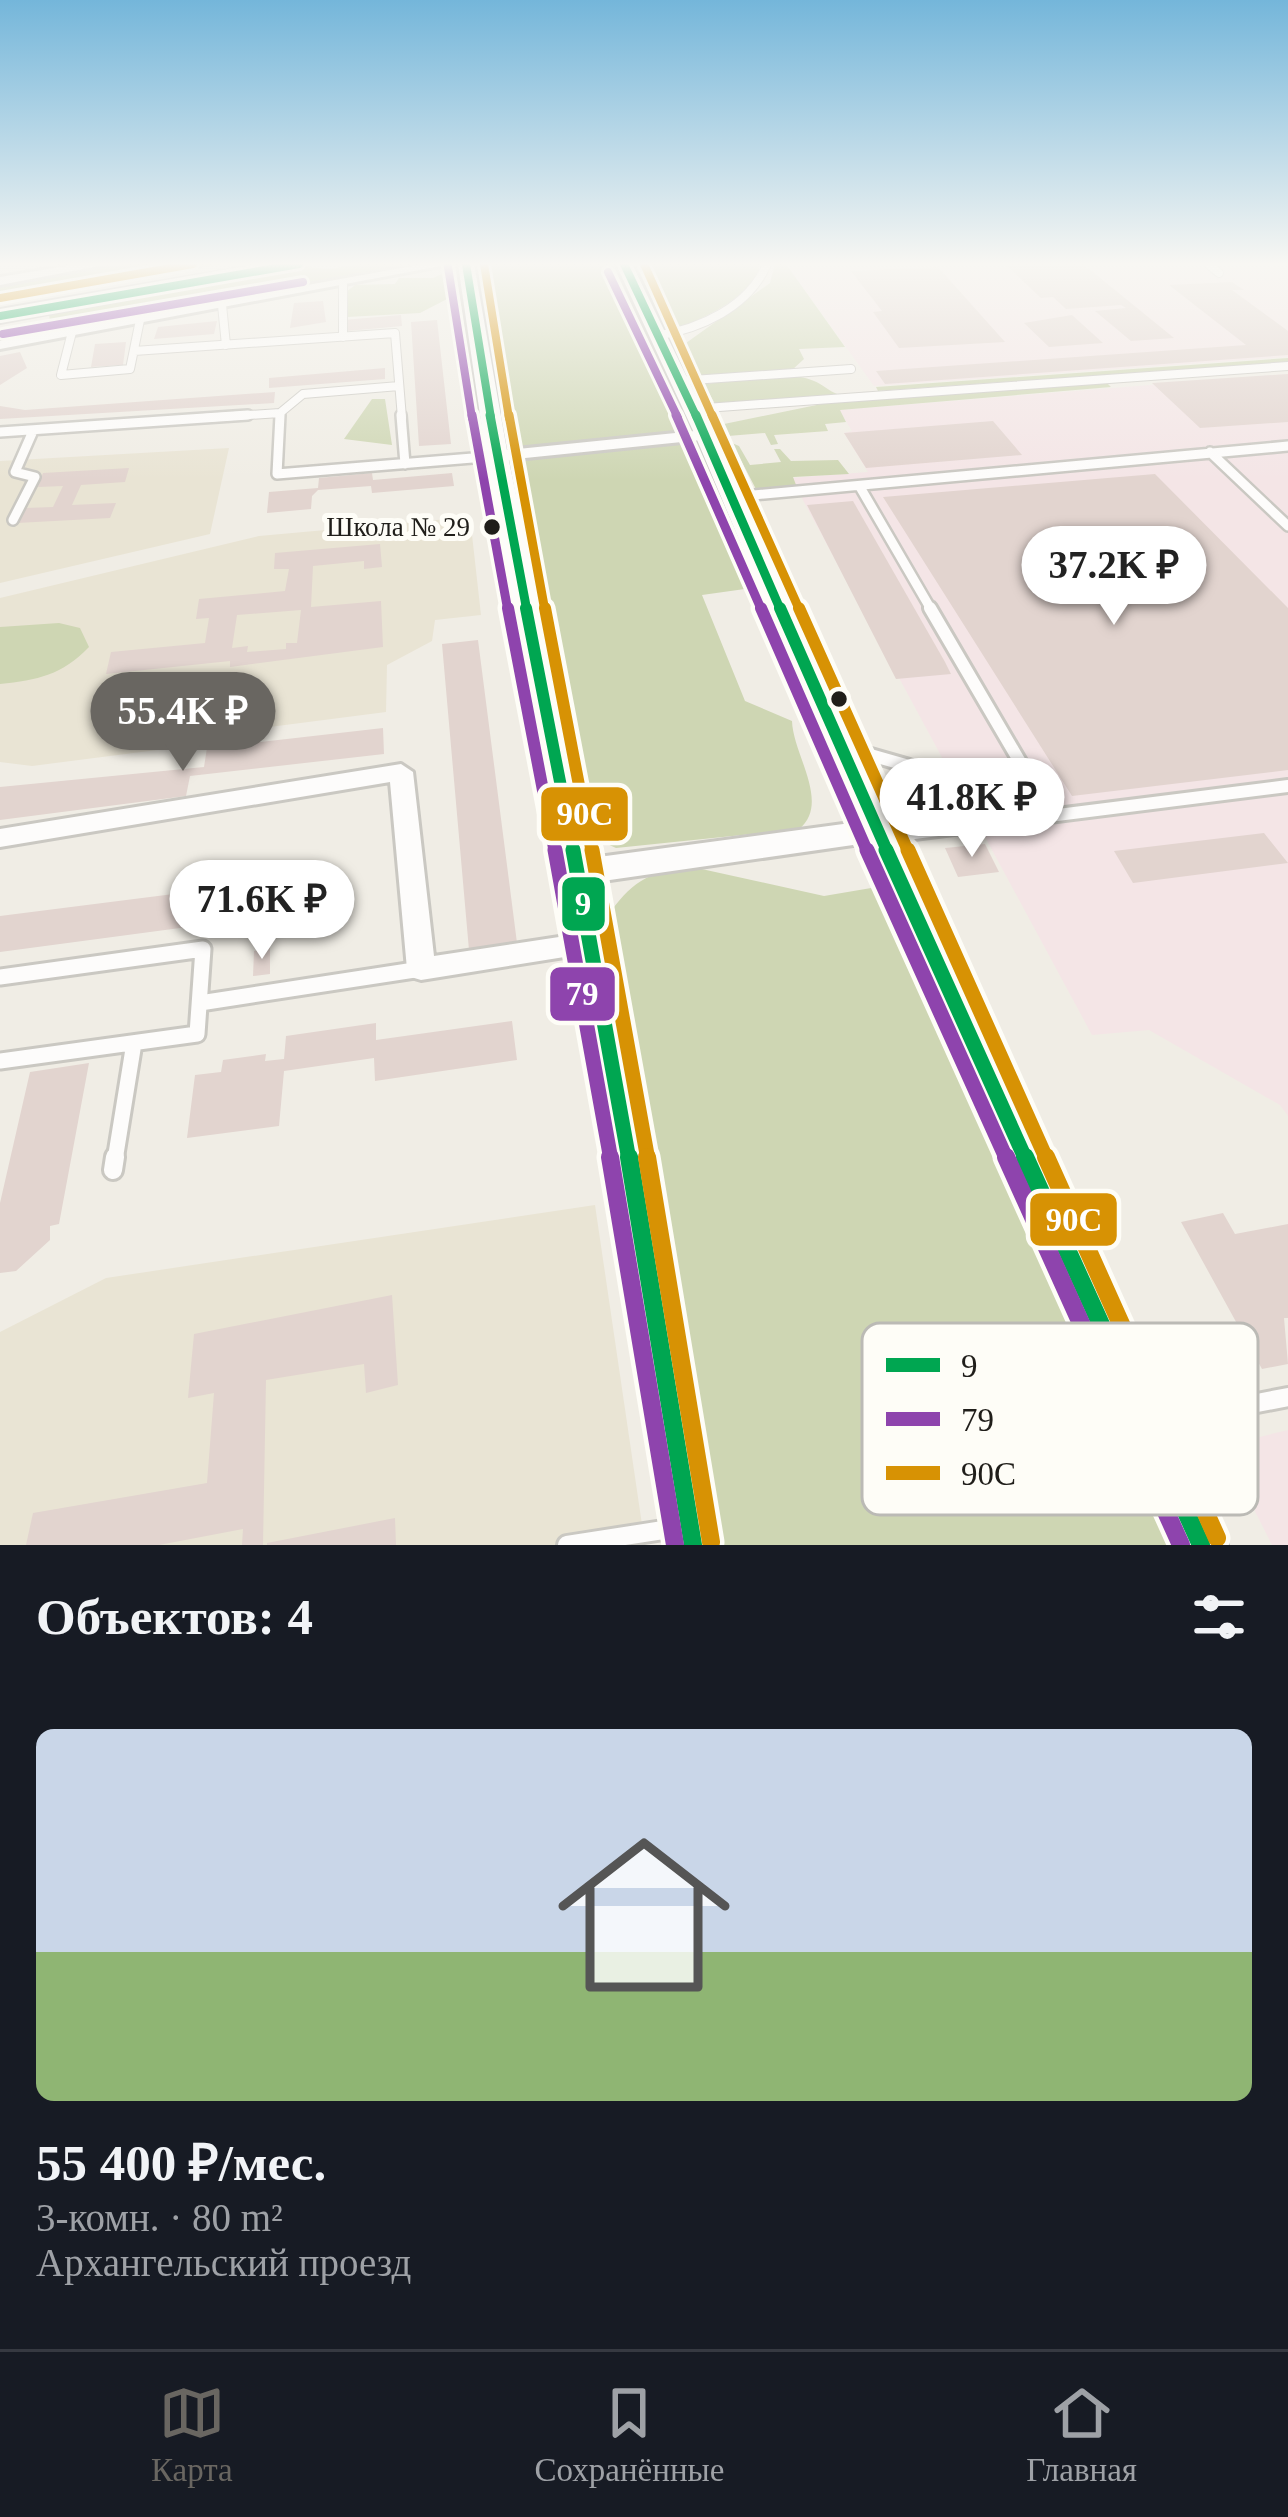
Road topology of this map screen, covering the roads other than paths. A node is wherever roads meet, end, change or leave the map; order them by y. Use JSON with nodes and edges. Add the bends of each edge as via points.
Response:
{"nodes":[{"id":1,"x":50,"y":336,"type":"edge"},
{"id":2,"x":72,"y":336,"type":"edge"},
{"id":3,"x":137,"y":336,"type":"edge"},
{"id":4,"x":225,"y":336,"type":"edge"},
{"id":5,"x":355,"y":336,"type":"edge"},
{"id":6,"x":395,"y":336,"type":"edge"},
{"id":7,"x":478,"y":336,"type":"edge"},
{"id":8,"x":656,"y":336,"type":"edge"},
{"id":9,"x":343,"y":337,"type":"joint"},
{"id":10,"x":0,"y":345,"type":"edge"},
{"id":11,"x":226,"y":345,"type":"junction"},
{"id":12,"x":134,"y":351,"type":"junction"},
{"id":13,"x":1288,"y":366,"type":"edge"},
{"id":14,"x":851,"y":369,"type":"dead end"},
{"id":15,"x":678,"y":381,"type":"junction"},
{"id":16,"x":399,"y":386,"type":"junction"},
{"id":17,"x":692,"y":409,"type":"junction"},
{"id":18,"x":280,"y":413,"type":"junction"},
{"id":19,"x":33,"y":431,"type":"junction"},
{"id":20,"x":0,"y":432,"type":"edge"},
{"id":21,"x":705,"y":436,"type":"junction"},
{"id":22,"x":1288,"y":446,"type":"edge"},
{"id":23,"x":1210,"y":452,"type":"junction"},
{"id":24,"x":497,"y":456,"type":"junction"},
{"id":25,"x":404,"y":464,"type":"junction"},
{"id":26,"x":860,"y":487,"type":"junction"},
{"id":27,"x":732,"y":497,"type":"junction"},
{"id":28,"x":14,"y":520,"type":"dead end"},
{"id":29,"x":1288,"y":526,"type":"edge"},
{"id":30,"x":841,"y":745,"type":"junction"},
{"id":31,"x":1288,"y":786,"type":"edge"},
{"id":32,"x":1051,"y":815,"type":"junction"},
{"id":33,"x":877,"y":830,"type":"junction"},
{"id":34,"x":0,"y":838,"type":"edge"},
{"id":35,"x":579,"y":872,"type":"junction"},
{"id":36,"x":592,"y":943,"type":"junction"},
{"id":37,"x":421,"y":969,"type":"junction"},
{"id":38,"x":0,"y":977,"type":"edge"},
{"id":39,"x":200,"y":1003,"type":"junction"},
{"id":40,"x":134,"y":1043,"type":"junction"},
{"id":41,"x":0,"y":1061,"type":"edge"},
{"id":42,"x":113,"y":1170,"type":"dead end"},
{"id":43,"x":1100,"y":1323,"type":"edge"},
{"id":44,"x":1288,"y":1396,"type":"edge"},
{"id":45,"x":1258,"y":1402,"type":"edge"},
{"id":46,"x":1187,"y":1515,"type":"edge"},
{"id":47,"x":691,"y":1535,"type":"edge"},
{"id":48,"x":567,"y":1545,"type":"edge"},
{"id":49,"x":1201,"y":1545,"type":"edge"}],
"edges":[{"from":1,"to":10,"type":"street"},
{"from":2,"to":12,"type":"lane","via":[[61,375],[130,369]]},
{"from":3,"to":12,"type":"lane"},
{"from":4,"to":11,"type":"lane"},
{"from":5,"to":9,"type":"lane"},
{"from":6,"to":16,"type":"lane"},
{"from":7,"to":24,"type":"street"},
{"from":8,"to":15,"type":"street"},
{"from":9,"to":11,"type":"lane"},
{"from":11,"to":12,"type":"lane"},
{"from":13,"to":17,"type":"lane"},
{"from":14,"to":15,"type":"lane"},
{"from":15,"to":17,"type":"street"},
{"from":16,"to":18,"type":"lane","via":[[303,394]]},
{"from":16,"to":25,"type":"lane"},
{"from":17,"to":21,"type":"street"},
{"from":18,"to":19,"type":"lane"},
{"from":18,"to":25,"type":"lane","via":[[277,474]]},
{"from":19,"to":20,"type":"lane"},
{"from":19,"to":28,"type":"lane","via":[[15,472],[34,477]]},
{"from":21,"to":24,"type":"street"},
{"from":21,"to":27,"type":"street"},
{"from":22,"to":23,"type":"lane"},
{"from":23,"to":26,"type":"lane"},
{"from":23,"to":29,"type":"lane"},
{"from":24,"to":25,"type":"lane"},
{"from":24,"to":35,"type":"street"},
{"from":26,"to":27,"type":"lane"},
{"from":26,"to":32,"type":"lane"},
{"from":27,"to":30,"type":"street"},
{"from":30,"to":33,"type":"street"},
{"from":30,"to":33,"type":"lane","via":[[909,766],[928,792],[915,815]]},
{"from":31,"to":32,"type":"lane"},
{"from":32,"to":33,"type":"lane","via":[[898,835]]},
{"from":33,"to":35,"type":"street"},
{"from":33,"to":43,"type":"street"},
{"from":34,"to":37,"type":"street","via":[[401,772]]},
{"from":35,"to":36,"type":"street"},
{"from":36,"to":37,"type":"street"},
{"from":36,"to":47,"type":"street"},
{"from":37,"to":39,"type":"lane"},
{"from":38,"to":39,"type":"lane","via":[[203,949]]},
{"from":39,"to":40,"type":"lane","via":[[197,1034]]},
{"from":40,"to":41,"type":"lane"},
{"from":40,"to":42,"type":"lane"},
{"from":44,"to":45,"type":"lane"},
{"from":46,"to":49,"type":"street"},
{"from":47,"to":48,"type":"lane"}]}
